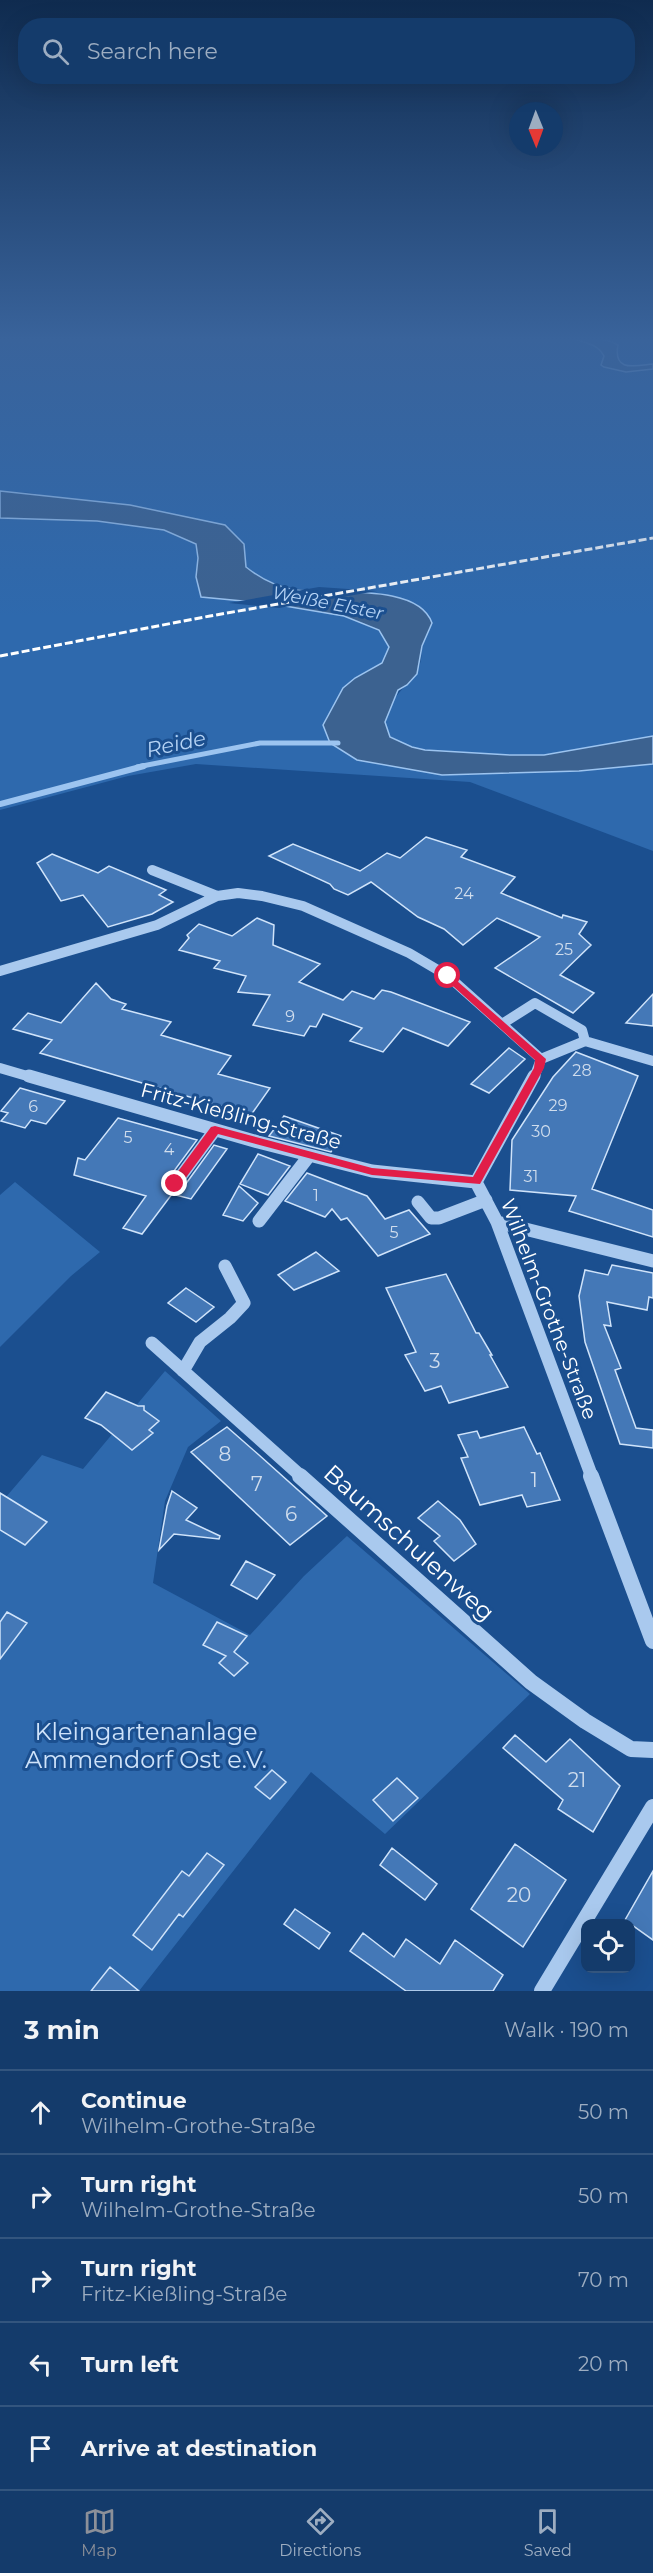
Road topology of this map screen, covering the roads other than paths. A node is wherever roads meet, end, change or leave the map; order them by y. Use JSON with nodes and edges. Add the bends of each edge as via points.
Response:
{"nodes":[{"id":1,"x":152,"y":870,"type":"dead end"},
{"id":2,"x":217,"y":896,"type":"junction"},
{"id":3,"x":0,"y":971,"type":"edge"},
{"id":4,"x":501,"y":1024,"type":"junction"},
{"id":5,"x":585,"y":1041,"type":"junction"},
{"id":6,"x":540,"y":1059,"type":"junction"},
{"id":7,"x":653,"y":1061,"type":"edge"},
{"id":8,"x":0,"y":1068,"type":"edge"},
{"id":9,"x":215,"y":1130,"type":"junction"},
{"id":10,"x":309,"y":1156,"type":"junction"},
{"id":11,"x":476,"y":1182,"type":"junction"},
{"id":12,"x":175,"y":1184,"type":"dead end"},
{"id":13,"x":486,"y":1200,"type":"junction"},
{"id":14,"x":418,"y":1202,"type":"dead end"},
{"id":15,"x":259,"y":1221,"type":"dead end"},
{"id":16,"x":497,"y":1222,"type":"junction"},
{"id":17,"x":653,"y":1262,"type":"edge"},
{"id":18,"x":225,"y":1266,"type":"dead end"},
{"id":19,"x":152,"y":1343,"type":"dead end"},
{"id":20,"x":183,"y":1371,"type":"junction"},
{"id":21,"x":653,"y":1641,"type":"edge"},
{"id":22,"x":653,"y":1750,"type":"edge"},
{"id":23,"x":653,"y":1807,"type":"edge"},
{"id":24,"x":542,"y":1991,"type":"edge"}],
"edges":[{"from":1,"to":2,"type":"street"},
{"from":2,"to":3,"type":"street","via":[[157,925]]},
{"from":2,"to":4,"type":"street","via":[[262,896],[303,906],[357,928],[448,976]]},
{"from":4,"to":5,"type":"street","via":[[535,1003],[582,1030]]},
{"from":4,"to":6,"type":"street"},
{"from":5,"to":6,"type":"street"},
{"from":5,"to":7,"type":"street"},
{"from":6,"to":11,"type":"street","via":[[539,1068]]},
{"from":8,"to":9,"type":"street","name":"Fritz-Kießling-Straße"},
{"from":9,"to":10,"type":"street","name":"Fritz-Kießling-Straße"},
{"from":9,"to":12,"type":"street"},
{"from":10,"to":11,"type":"street","name":"Fritz-Kießling-Straße","via":[[372,1172]]},
{"from":10,"to":15,"type":"street"},
{"from":11,"to":13,"type":"street","name":"Wilhelm-Grothe-Straße"},
{"from":13,"to":14,"type":"street","via":[[439,1218],[431,1218]]},
{"from":13,"to":16,"type":"street","name":"Wilhelm-Grothe-Straße"},
{"from":16,"to":17,"type":"street"},
{"from":16,"to":21,"type":"street","name":"Wilhelm-Grothe-Straße"},
{"from":18,"to":20,"type":"street","via":[[244,1303],[235,1316],[203,1339]]},
{"from":19,"to":20,"type":"street","name":"Baumschulenweg"},
{"from":20,"to":22,"type":"street","name":"Baumschulenweg","via":[[531,1682],[631,1749]]},
{"from":23,"to":24,"type":"street"}]}
